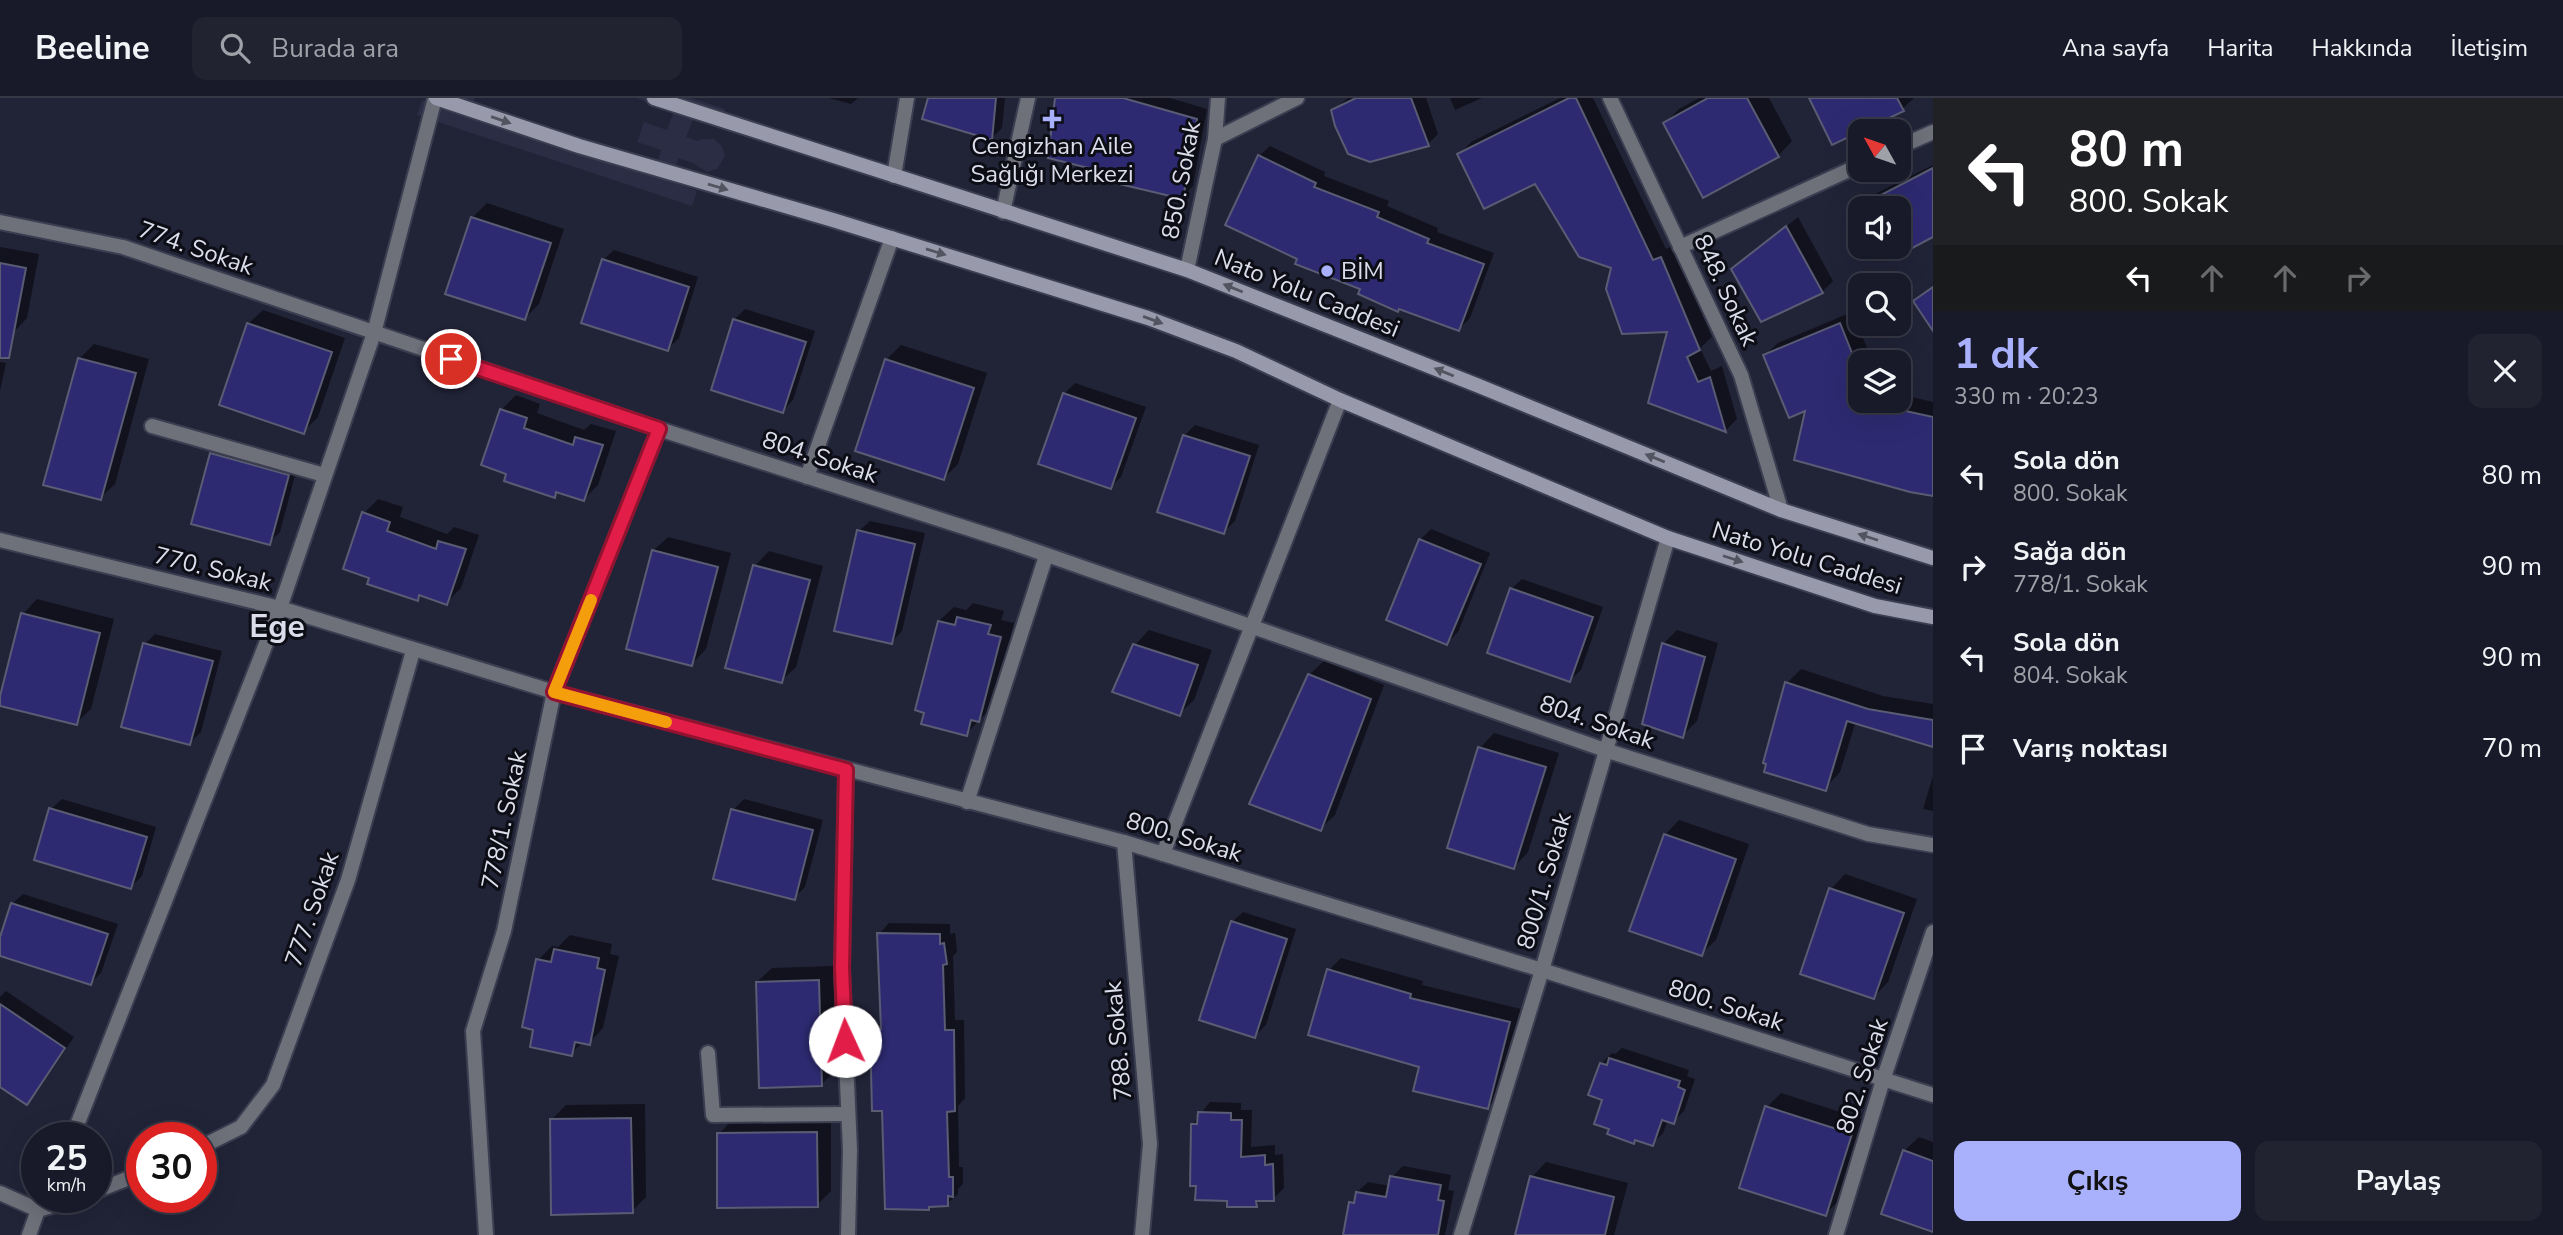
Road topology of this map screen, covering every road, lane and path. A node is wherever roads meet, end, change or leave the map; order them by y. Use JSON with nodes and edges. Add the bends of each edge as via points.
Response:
{"nodes":[{"id":1,"x":436,"y":98,"type":"edge"},
{"id":2,"x":654,"y":98,"type":"edge"},
{"id":3,"x":907,"y":98,"type":"edge"},
{"id":4,"x":1028,"y":98,"type":"edge"},
{"id":5,"x":1218,"y":98,"type":"edge"},
{"id":6,"x":1297,"y":98,"type":"edge"},
{"id":7,"x":1610,"y":98,"type":"edge"},
{"id":8,"x":1933,"y":132,"type":"edge"},
{"id":9,"x":1215,"y":139,"type":"junction"},
{"id":10,"x":1911,"y":142,"type":"edge"},
{"id":11,"x":1848,"y":170,"type":"edge"},
{"id":12,"x":894,"y":176,"type":"junction"},
{"id":13,"x":1003,"y":212,"type":"junction"},
{"id":14,"x":0,"y":222,"type":"edge"},
{"id":15,"x":892,"y":238,"type":"junction"},
{"id":16,"x":1680,"y":247,"type":"junction"},
{"id":17,"x":1186,"y":270,"type":"junction"},
{"id":18,"x":374,"y":333,"type":"junction"},
{"id":19,"x":1340,"y":400,"type":"junction"},
{"id":20,"x":152,"y":426,"type":"dead end"},
{"id":21,"x":659,"y":429,"type":"junction"},
{"id":22,"x":324,"y":475,"type":"junction"},
{"id":23,"x":807,"y":477,"type":"junction"},
{"id":24,"x":1781,"y":509,"type":"junction"},
{"id":25,"x":1668,"y":538,"type":"junction"},
{"id":26,"x":0,"y":540,"type":"edge"},
{"id":27,"x":1046,"y":556,"type":"junction"},
{"id":28,"x":1933,"y":558,"type":"edge"},
{"id":29,"x":280,"y":608,"type":"junction"},
{"id":30,"x":1933,"y":617,"type":"edge"},
{"id":31,"x":1252,"y":626,"type":"junction"},
{"id":32,"x":413,"y":651,"type":"junction"},
{"id":33,"x":554,"y":692,"type":"junction"},
{"id":34,"x":1605,"y":750,"type":"junction"},
{"id":35,"x":846,"y":770,"type":"junction"},
{"id":36,"x":967,"y":802,"type":"junction"},
{"id":37,"x":1124,"y":842,"type":"junction"},
{"id":38,"x":1933,"y":845,"type":"edge"},
{"id":39,"x":1163,"y":855,"type":"junction"},
{"id":40,"x":1933,"y":932,"type":"edge"},
{"id":41,"x":1542,"y":970,"type":"junction"},
{"id":42,"x":708,"y":1053,"type":"dead end"},
{"id":43,"x":1883,"y":1080,"type":"junction"},
{"id":44,"x":1933,"y":1095,"type":"edge"},
{"id":45,"x":848,"y":1114,"type":"junction"},
{"id":46,"x":78,"y":1122,"type":"edge"},
{"id":47,"x":217,"y":1139,"type":"edge"},
{"id":48,"x":0,"y":1193,"type":"edge"},
{"id":49,"x":21,"y":1199,"type":"edge"},
{"id":50,"x":38,"y":1213,"type":"edge"},
{"id":51,"x":29,"y":1235,"type":"edge"},
{"id":52,"x":486,"y":1235,"type":"edge"},
{"id":53,"x":848,"y":1235,"type":"edge"},
{"id":54,"x":1142,"y":1235,"type":"edge"},
{"id":55,"x":1461,"y":1235,"type":"edge"},
{"id":56,"x":1836,"y":1235,"type":"edge"}],
"edges":[{"from":1,"to":15,"type":"main road","name":"Nato Yolu Caddesi","one_way":true,"via":[[579,146]]},
{"from":1,"to":18,"type":"street"},
{"from":2,"to":12,"type":"main road","name":"Nato Yolu Caddesi"},
{"from":3,"to":12,"type":"street"},
{"from":4,"to":13,"type":"street"},
{"from":5,"to":9,"type":"street","name":"850. Sokak"},
{"from":6,"to":9,"type":"street"},
{"from":7,"to":16,"type":"street","name":"848. Sokak"},
{"from":8,"to":10,"type":"street"},
{"from":9,"to":17,"type":"street","name":"850. Sokak"},
{"from":11,"to":16,"type":"street"},
{"from":12,"to":13,"type":"main road","name":"Nato Yolu Caddesi"},
{"from":13,"to":17,"type":"main road","name":"Nato Yolu Caddesi"},
{"from":14,"to":18,"type":"street","name":"774. Sokak","via":[[122,247]]},
{"from":15,"to":19,"type":"main road","name":"Nato Yolu Caddesi","one_way":true,"via":[[1148,318],[1236,351]]},
{"from":15,"to":23,"type":"street"},
{"from":16,"to":24,"type":"street","name":"848. Sokak","via":[[1741,375]]},
{"from":24,"to":17,"type":"main road","name":"Nato Yolu Caddesi","one_way":true},
{"from":18,"to":21,"type":"street","name":"804. Sokak"},
{"from":18,"to":22,"type":"street"},
{"from":19,"to":25,"type":"main road","name":"Nato Yolu Caddesi"},
{"from":19,"to":31,"type":"street"},
{"from":20,"to":22,"type":"street"},
{"from":21,"to":23,"type":"street","name":"804. Sokak"},
{"from":21,"to":33,"type":"street","name":"778/1. Sokak"},
{"from":22,"to":29,"type":"street"},
{"from":23,"to":27,"type":"street","name":"804. Sokak"},
{"from":28,"to":24,"type":"main road","name":"Nato Yolu Caddesi","one_way":true},
{"from":25,"to":30,"type":"main road","name":"Nato Yolu Caddesi","one_way":true,"via":[[1875,606]]},
{"from":25,"to":34,"type":"street","name":"800/1. Sokak"},
{"from":26,"to":29,"type":"street","name":"770. Sokak"},
{"from":27,"to":31,"type":"street","name":"804. Sokak"},
{"from":27,"to":36,"type":"street"},
{"from":29,"to":32,"type":"street","name":"770. Sokak"},
{"from":29,"to":46,"type":"street"},
{"from":31,"to":34,"type":"street","name":"804. Sokak"},
{"from":31,"to":39,"type":"street"},
{"from":32,"to":33,"type":"street","name":"800. Sokak"},
{"from":32,"to":47,"type":"street","name":"777. Sokak","via":[[348,880],[273,1086],[241,1128]]},
{"from":33,"to":35,"type":"street","name":"800. Sokak"},
{"from":33,"to":52,"type":"street","name":"778/1. Sokak","via":[[504,931],[473,1031]]},
{"from":34,"to":38,"type":"street","name":"804. Sokak","via":[[1868,834]]},
{"from":34,"to":41,"type":"street","name":"800/1. Sokak"},
{"from":35,"to":36,"type":"street","name":"800. Sokak"},
{"from":35,"to":45,"type":"street","via":[[842,968]]},
{"from":36,"to":37,"type":"street","name":"800. Sokak"},
{"from":37,"to":39,"type":"street","name":"800. Sokak"},
{"from":37,"to":54,"type":"street","name":"788. Sokak","via":[[1150,1144]]},
{"from":39,"to":41,"type":"street","name":"800. Sokak"},
{"from":40,"to":43,"type":"street","name":"802. Sokak"},
{"from":41,"to":43,"type":"street","name":"800. Sokak"},
{"from":41,"to":55,"type":"street","name":"800/1. Sokak"},
{"from":42,"to":45,"type":"street","via":[[713,1115]]},
{"from":43,"to":44,"type":"street","name":"800. Sokak"},
{"from":43,"to":56,"type":"street","name":"802. Sokak"},
{"from":45,"to":53,"type":"street"},
{"from":48,"to":49,"type":"street"},
{"from":50,"to":51,"type":"street"}]}
